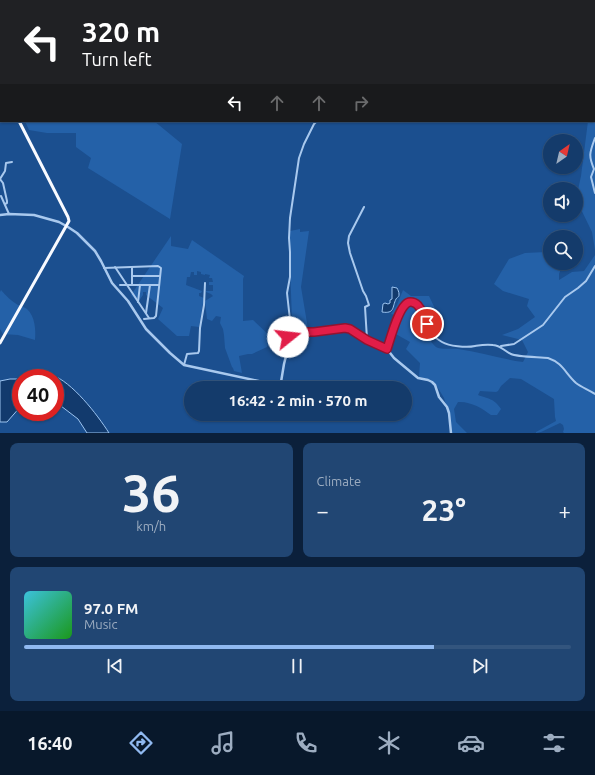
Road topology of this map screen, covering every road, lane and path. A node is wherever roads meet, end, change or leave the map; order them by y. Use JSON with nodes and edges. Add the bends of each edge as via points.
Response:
{"nodes":[{"id":1,"x":20,"y":122,"type":"edge"},
{"id":2,"x":316,"y":122,"type":"edge"},
{"id":3,"x":595,"y":138,"type":"edge"},
{"id":4,"x":12,"y":162,"type":"dead end"},
{"id":5,"x":595,"y":193,"type":"edge"},
{"id":6,"x":1,"y":196,"type":"edge"},
{"id":7,"x":5,"y":204,"type":"junction"},
{"id":8,"x":364,"y":207,"type":"dead end"},
{"id":9,"x":9,"y":214,"type":"junction"},
{"id":10,"x":0,"y":215,"type":"edge"},
{"id":11,"x":66,"y":226,"type":"junction"},
{"id":12,"x":595,"y":266,"type":"edge"},
{"id":13,"x":115,"y":267,"type":"junction"},
{"id":14,"x":132,"y":267,"type":"junction"},
{"id":15,"x":104,"y":268,"type":"junction"},
{"id":16,"x":132,"y":276,"type":"junction"},
{"id":17,"x":160,"y":276,"type":"junction"},
{"id":18,"x":205,"y":283,"type":"dead end"},
{"id":19,"x":127,"y":285,"type":"junction"},
{"id":20,"x":132,"y":285,"type":"junction"},
{"id":21,"x":140,"y":285,"type":"junction"},
{"id":22,"x":150,"y":285,"type":"junction"},
{"id":23,"x":159,"y":285,"type":"junction"},
{"id":24,"x":120,"y":286,"type":"dead end"},
{"id":25,"x":138,"y":302,"type":"junction"},
{"id":26,"x":146,"y":314,"type":"junction"},
{"id":27,"x":149,"y":318,"type":"junction"},
{"id":28,"x":144,"y":319,"type":"dead end"},
{"id":29,"x":291,"y":332,"type":"junction"},
{"id":30,"x":367,"y":340,"type":"junction"},
{"id":31,"x":0,"y":343,"type":"edge"},
{"id":32,"x":501,"y":346,"type":"junction"},
{"id":33,"x":387,"y":349,"type":"junction"},
{"id":34,"x":184,"y":365,"type":"junction"},
{"id":35,"x":256,"y":381,"type":"edge"},
{"id":36,"x":280,"y":381,"type":"edge"},
{"id":37,"x":595,"y":394,"type":"edge"},
{"id":38,"x":451,"y":433,"type":"edge"}],
"edges":[{"from":1,"to":11,"type":"highway","via":[[68,218]]},
{"from":2,"to":29,"type":"street","via":[[299,158],[290,218],[290,277],[287,293]]},
{"from":3,"to":5,"type":"street","via":[[589,155],[594,169],[591,177]]},
{"from":4,"to":7,"type":"street","via":[[6,163],[0,179],[7,201]]},
{"from":6,"to":7,"type":"street"},
{"from":7,"to":9,"type":"street"},
{"from":8,"to":30,"type":"street","via":[[348,243],[368,305],[365,307]]},
{"from":9,"to":10,"type":"street"},
{"from":9,"to":11,"type":"street","via":[[34,215]]},
{"from":11,"to":15,"type":"street","via":[[95,251]]},
{"from":11,"to":31,"type":"highway"},
{"from":12,"to":32,"type":"street","via":[[586,281],[565,297],[543,325],[514,344]]},
{"from":13,"to":14,"type":"street"},
{"from":13,"to":15,"type":"street"},
{"from":13,"to":19,"type":"street"},
{"from":14,"to":16,"type":"street"},
{"from":14,"to":17,"type":"street","via":[[158,266],[161,268]]},
{"from":15,"to":34,"type":"street","via":[[146,329]]},
{"from":16,"to":17,"type":"street"},
{"from":16,"to":20,"type":"street"},
{"from":17,"to":23,"type":"street"},
{"from":18,"to":34,"type":"street","via":[[199,351],[187,354]]},
{"from":19,"to":20,"type":"street"},
{"from":19,"to":24,"type":"street"},
{"from":19,"to":25,"type":"street"},
{"from":20,"to":21,"type":"street"},
{"from":21,"to":22,"type":"street"},
{"from":21,"to":25,"type":"street"},
{"from":22,"to":23,"type":"street"},
{"from":22,"to":26,"type":"street"},
{"from":23,"to":27,"type":"street","via":[[156,316]]},
{"from":25,"to":26,"type":"street"},
{"from":26,"to":27,"type":"street"},
{"from":27,"to":28,"type":"street"},
{"from":29,"to":30,"type":"street","via":[[345,328]]},
{"from":29,"to":36,"type":"street"},
{"from":30,"to":33,"type":"street"},
{"from":32,"to":33,"type":"street","via":[[486,344],[467,347],[444,343],[431,332],[419,307],[414,302],[409,302],[399,316]]},
{"from":32,"to":37,"type":"street","via":[[512,355],[553,359],[576,382]]},
{"from":33,"to":38,"type":"street","via":[[418,378],[432,382],[447,407]]},
{"from":34,"to":35,"type":"street"}]}
